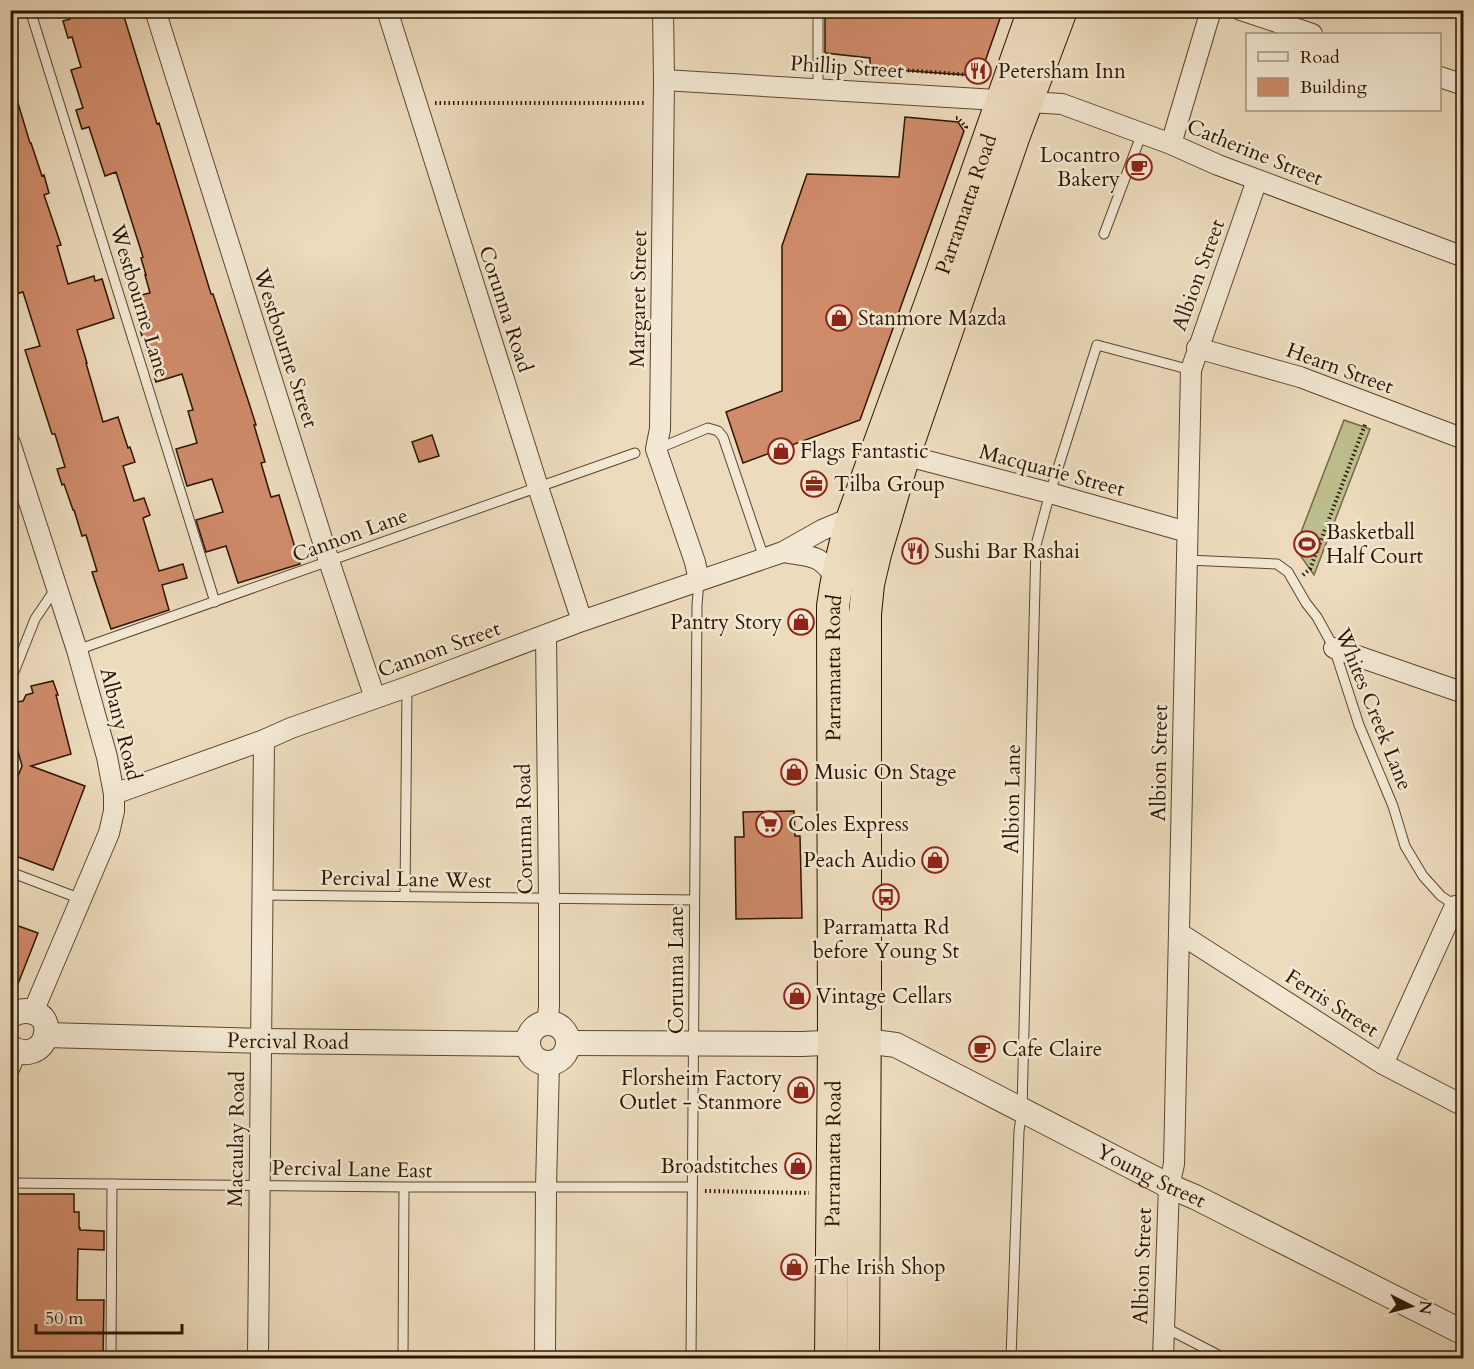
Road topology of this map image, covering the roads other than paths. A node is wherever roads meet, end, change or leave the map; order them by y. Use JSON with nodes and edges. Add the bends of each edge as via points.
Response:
{"nodes":[{"id":1,"x":30,"y":10,"type":"edge"},
{"id":2,"x":155,"y":10,"type":"edge"},
{"id":3,"x":387,"y":10,"type":"edge"},
{"id":4,"x":663,"y":10,"type":"edge"},
{"id":5,"x":818,"y":10,"type":"edge"},
{"id":6,"x":1034,"y":10,"type":"edge"},
{"id":7,"x":1061,"y":10,"type":"edge"},
{"id":8,"x":1211,"y":10,"type":"edge"},
{"id":9,"x":1241,"y":10,"type":"edge"},
{"id":10,"x":1309,"y":33,"type":"edge"},
{"id":11,"x":1441,"y":77,"type":"edge"},
{"id":12,"x":664,"y":80,"type":"junction"},
{"id":13,"x":1464,"y":85,"type":"edge"},
{"id":14,"x":818,"y":89,"type":"junction"},
{"id":15,"x":1005,"y":92,"type":"junction"},
{"id":16,"x":1142,"y":133,"type":"junction"},
{"id":17,"x":1171,"y":144,"type":"junction"},
{"id":18,"x":1257,"y":180,"type":"junction"},
{"id":19,"x":1104,"y":234,"type":"dead end"},
{"id":20,"x":1464,"y":257,"type":"edge"},
{"id":21,"x":1197,"y":348,"type":"junction"},
{"id":22,"x":1191,"y":370,"type":"junction"},
{"id":23,"x":1464,"y":439,"type":"edge"},
{"id":24,"x":10,"y":443,"type":"edge"},
{"id":25,"x":656,"y":449,"type":"junction"},
{"id":26,"x":635,"y":453,"type":"dead end"},
{"id":27,"x":904,"y":455,"type":"junction"},
{"id":28,"x":538,"y":487,"type":"junction"},
{"id":29,"x":1050,"y":493,"type":"junction"},
{"id":30,"x":854,"y":517,"type":"junction"},
{"id":31,"x":1187,"y":532,"type":"junction"},
{"id":32,"x":783,"y":552,"type":"junction"},
{"id":33,"x":764,"y":558,"type":"junction"},
{"id":34,"x":1187,"y":560,"type":"junction"},
{"id":35,"x":329,"y":561,"type":"junction"},
{"id":36,"x":837,"y":580,"type":"junction"},
{"id":37,"x":699,"y":581,"type":"junction"},
{"id":38,"x":57,"y":587,"type":"junction"},
{"id":39,"x":215,"y":602,"type":"junction"},
{"id":40,"x":582,"y":621,"type":"junction"},
{"id":41,"x":546,"y":635,"type":"junction"},
{"id":42,"x":1334,"y":648,"type":"junction"},
{"id":43,"x":77,"y":650,"type":"junction"},
{"id":44,"x":10,"y":682,"type":"edge"},
{"id":45,"x":407,"y":687,"type":"junction"},
{"id":46,"x":1464,"y":693,"type":"edge"},
{"id":47,"x":375,"y":698,"type":"junction"},
{"id":48,"x":264,"y":740,"type":"junction"},
{"id":49,"x":114,"y":794,"type":"junction"},
{"id":50,"x":10,"y":872,"type":"edge"},
{"id":51,"x":262,"y":895,"type":"junction"},
{"id":52,"x":405,"y":897,"type":"junction"},
{"id":53,"x":549,"y":898,"type":"junction"},
{"id":54,"x":81,"y":899,"type":"junction"},
{"id":55,"x":694,"y":900,"type":"junction"},
{"id":56,"x":1459,"y":907,"type":"edge"},
{"id":57,"x":1179,"y":933,"type":"junction"},
{"id":58,"x":22,"y":1014,"type":"edge"},
{"id":59,"x":547,"y":1023,"type":"junction"},
{"id":60,"x":46,"y":1035,"type":"junction"},
{"id":61,"x":261,"y":1041,"type":"junction"},
{"id":62,"x":849,"y":1042,"type":"junction"},
{"id":63,"x":568,"y":1043,"type":"junction"},
{"id":64,"x":694,"y":1043,"type":"junction"},
{"id":65,"x":528,"y":1044,"type":"junction"},
{"id":66,"x":12,"y":1055,"type":"edge"},
{"id":67,"x":549,"y":1063,"type":"junction"},
{"id":68,"x":1383,"y":1064,"type":"junction"},
{"id":69,"x":1464,"y":1106,"type":"edge"},
{"id":70,"x":1023,"y":1110,"type":"junction"},
{"id":71,"x":10,"y":1183,"type":"edge"},
{"id":72,"x":112,"y":1184,"type":"junction"},
{"id":73,"x":260,"y":1186,"type":"junction"},
{"id":74,"x":1169,"y":1186,"type":"junction"},
{"id":75,"x":404,"y":1187,"type":"junction"},
{"id":76,"x":546,"y":1188,"type":"junction"},
{"id":77,"x":692,"y":1189,"type":"junction"},
{"id":78,"x":1164,"y":1327,"type":"junction"},
{"id":79,"x":1464,"y":1333,"type":"edge"},
{"id":80,"x":863,"y":1358,"type":"edge"},
{"id":81,"x":111,"y":1359,"type":"edge"},
{"id":82,"x":258,"y":1359,"type":"edge"},
{"id":83,"x":403,"y":1359,"type":"edge"},
{"id":84,"x":545,"y":1359,"type":"edge"},
{"id":85,"x":691,"y":1359,"type":"edge"},
{"id":86,"x":831,"y":1359,"type":"edge"},
{"id":87,"x":1011,"y":1359,"type":"edge"},
{"id":88,"x":1163,"y":1359,"type":"edge"},
{"id":89,"x":1224,"y":1359,"type":"edge"}],
"edges":[{"from":1,"to":39,"type":"lane","name":"Westbourne Lane"},
{"from":2,"to":35,"type":"street","name":"Westbourne Street"},
{"from":3,"to":28,"type":"street","name":"Corunna Road"},
{"from":4,"to":12,"type":"street","name":"Margaret Street"},
{"from":5,"to":14,"type":"lane"},
{"from":6,"to":15,"type":"highway","name":"Parramatta Road"},
{"from":7,"to":15,"type":"highway","name":"Parramatta Road"},
{"from":8,"to":17,"type":"street"},
{"from":9,"to":10,"type":"street"},
{"from":11,"to":13,"type":"street"},
{"from":12,"to":14,"type":"street","name":"Phillip Street"},
{"from":12,"to":25,"type":"street","name":"Margaret Street","via":[[660,429]]},
{"from":14,"to":15,"type":"street","name":"Phillip Street","via":[[976,100]]},
{"from":15,"to":16,"type":"street","name":"Catherine Street","via":[[1062,104]]},
{"from":15,"to":27,"type":"highway","name":"Parramatta Road","via":[[1006,157]]},
{"from":15,"to":30,"type":"highway","name":"Parramatta Road"},
{"from":16,"to":17,"type":"street","name":"Catherine Street"},
{"from":16,"to":19,"type":"lane"},
{"from":17,"to":18,"type":"street","name":"Catherine Street"},
{"from":18,"to":20,"type":"street","name":"Catherine Street"},
{"from":18,"to":21,"type":"street","name":"Albion Street"},
{"from":21,"to":22,"type":"street","name":"Albion Street"},
{"from":21,"to":23,"type":"street","name":"Hearn Street","via":[[1300,377]]},
{"from":22,"to":29,"type":"lane","name":"Albion Lane","via":[[1097,345]]},
{"from":22,"to":31,"type":"street","name":"Albion Street"},
{"from":24,"to":38,"type":"street","name":"Albany Road"},
{"from":25,"to":33,"type":"lane","via":[[708,428],[718,431]]},
{"from":25,"to":37,"type":"street","name":"Margaret Street"},
{"from":26,"to":28,"type":"lane","name":"Cannon Lane"},
{"from":27,"to":29,"type":"street","name":"Macquarie Street"},
{"from":27,"to":62,"type":"highway","name":"Parramatta Road","via":[[875,554],[865,614]]},
{"from":28,"to":35,"type":"lane","name":"Cannon Lane"},
{"from":28,"to":40,"type":"street","name":"Corunna Road"},
{"from":29,"to":31,"type":"street","name":"Macquarie Street"},
{"from":29,"to":70,"type":"lane","name":"Albion Lane","via":[[1036,545]]},
{"from":30,"to":32,"type":"street","name":"Cannon Street"},
{"from":30,"to":36,"type":"highway","name":"Parramatta Road"},
{"from":31,"to":34,"type":"street","name":"Albion Street"},
{"from":32,"to":33,"type":"street","name":"Cannon Street"},
{"from":32,"to":36,"type":"street","name":"Cannon Street","via":[[817,558]]},
{"from":33,"to":37,"type":"street","name":"Cannon Street"},
{"from":34,"to":42,"type":"lane","name":"Whites Creek Lane","via":[[1277,564],[1295,582]]},
{"from":34,"to":57,"type":"street","name":"Albion Street"},
{"from":35,"to":39,"type":"lane","name":"Cannon Lane"},
{"from":35,"to":47,"type":"street","name":"Westbourne Street"},
{"from":36,"to":62,"type":"highway","name":"Parramatta Road","via":[[833,606]]},
{"from":37,"to":40,"type":"street","name":"Cannon Street"},
{"from":37,"to":55,"type":"lane","name":"Corunna Lane"},
{"from":38,"to":43,"type":"street","name":"Albany Road"},
{"from":38,"to":44,"type":"lane","via":[[35,619]]},
{"from":39,"to":43,"type":"lane","name":"Cannon Lane"},
{"from":40,"to":41,"type":"street","name":"Cannon Street"},
{"from":41,"to":45,"type":"street","name":"Cannon Street"},
{"from":41,"to":53,"type":"street","name":"Corunna Road"},
{"from":42,"to":46,"type":"street"},
{"from":42,"to":56,"type":"lane","name":"Whites Creek Lane","via":[[1405,846],[1422,876],[1441,896]]},
{"from":43,"to":49,"type":"street","name":"Albany Road"},
{"from":45,"to":47,"type":"street","name":"Cannon Street"},
{"from":45,"to":52,"type":"lane"},
{"from":47,"to":48,"type":"street","name":"Cannon Street"},
{"from":48,"to":49,"type":"street","name":"Cannon Street"},
{"from":48,"to":51,"type":"street","name":"Macaulay Road"},
{"from":49,"to":54,"type":"street","name":"Albany Road","via":[[109,833]]},
{"from":50,"to":54,"type":"lane"},
{"from":51,"to":52,"type":"lane","name":"Percival Lane West"},
{"from":51,"to":61,"type":"street","name":"Macaulay Road"},
{"from":52,"to":53,"type":"lane","name":"Percival Lane West"},
{"from":53,"to":55,"type":"lane","name":"Percival Lane West"},
{"from":53,"to":59,"type":"street","name":"Corunna Road"},
{"from":54,"to":58,"type":"street","name":"Albany Road"},
{"from":55,"to":64,"type":"lane","name":"Corunna Lane"},
{"from":56,"to":68,"type":"street"},
{"from":57,"to":68,"type":"street","name":"Ferris Street"},
{"from":57,"to":74,"type":"street","name":"Albion Street","via":[[1174,1164]]},
{"from":58,"to":60,"type":"street","via":[[40,1016]]},
{"from":59,"to":63,"type":"street","via":[[562,1029]]},
{"from":59,"to":65,"type":"street","via":[[533,1030]]},
{"from":60,"to":61,"type":"street","name":"Percival Road"},
{"from":60,"to":66,"type":"street","via":[[34,1051]]},
{"from":61,"to":65,"type":"street","name":"Percival Road"},
{"from":61,"to":73,"type":"street","name":"Macaulay Road"},
{"from":62,"to":64,"type":"street"},
{"from":62,"to":70,"type":"street","name":"Young Street","via":[[896,1045]]},
{"from":62,"to":80,"type":"highway","name":"Parramatta Road"},
{"from":62,"to":86,"type":"highway","name":"Parramatta Road","via":[[833,1194]]},
{"from":63,"to":64,"type":"street"},
{"from":63,"to":67,"type":"street","via":[[561,1058]]},
{"from":64,"to":77,"type":"lane","name":"Corunna Lane"},
{"from":65,"to":67,"type":"street","via":[[533,1057]]},
{"from":67,"to":76,"type":"street"},
{"from":68,"to":69,"type":"street","name":"Ferris Street"},
{"from":70,"to":74,"type":"street","name":"Young Street"},
{"from":70,"to":87,"type":"lane","name":"Albion Lane"},
{"from":71,"to":72,"type":"lane","name":"Percival Lane East"},
{"from":72,"to":73,"type":"lane","name":"Percival Lane East"},
{"from":72,"to":81,"type":"lane"},
{"from":73,"to":75,"type":"lane","name":"Percival Lane East"},
{"from":73,"to":82,"type":"street","name":"Macaulay Road"},
{"from":74,"to":78,"type":"street","name":"Albion Street"},
{"from":74,"to":79,"type":"street","name":"Young Street"},
{"from":75,"to":76,"type":"lane","name":"Percival Lane East"},
{"from":75,"to":83,"type":"lane"},
{"from":76,"to":77,"type":"lane","name":"Percival Lane East"},
{"from":76,"to":84,"type":"street"},
{"from":77,"to":85,"type":"lane","name":"Corunna Lane"},
{"from":78,"to":88,"type":"street","name":"Albion Street"},
{"from":78,"to":89,"type":"lane"}]}
